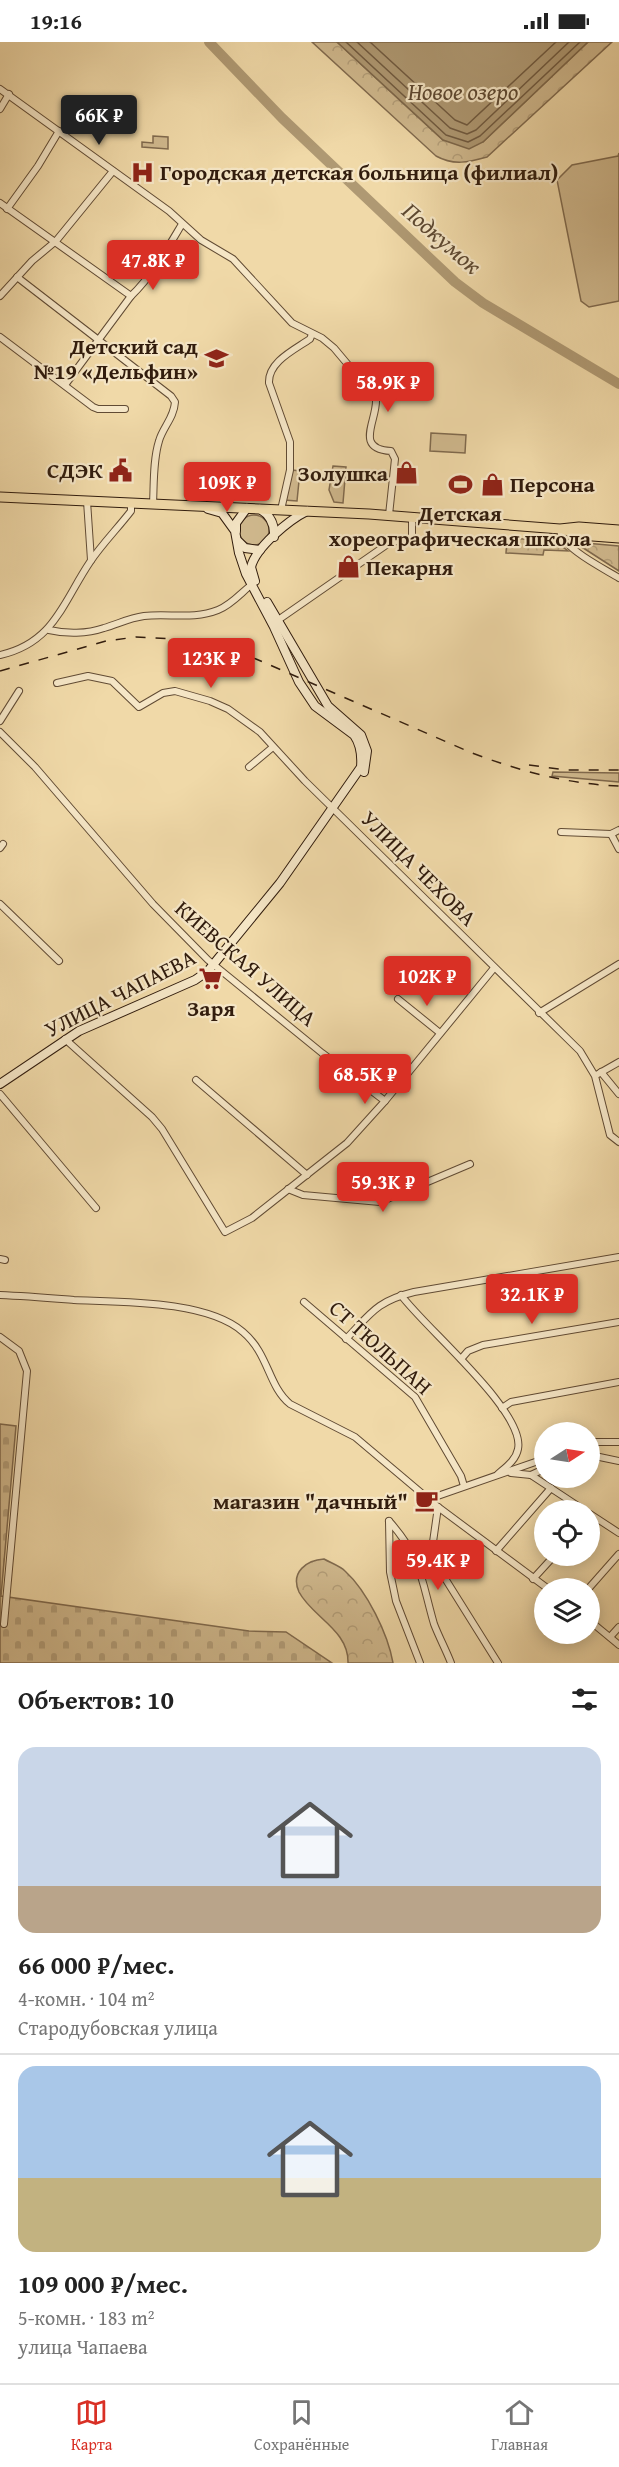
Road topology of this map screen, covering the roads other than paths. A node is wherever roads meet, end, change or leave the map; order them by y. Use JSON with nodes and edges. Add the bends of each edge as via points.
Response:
{"nodes":[{"id":1,"x":0,"y":88,"type":"edge"},
{"id":2,"x":9,"y":94,"type":"junction"},
{"id":3,"x":0,"y":109,"type":"edge"},
{"id":4,"x":59,"y":131,"type":"junction"},
{"id":5,"x":113,"y":171,"type":"junction"},
{"id":6,"x":0,"y":204,"type":"edge"},
{"id":7,"x":6,"y":209,"type":"junction"},
{"id":8,"x":182,"y":224,"type":"junction"},
{"id":9,"x":56,"y":241,"type":"junction"},
{"id":10,"x":17,"y":276,"type":"junction"},
{"id":11,"x":0,"y":296,"type":"edge"},
{"id":12,"x":130,"y":296,"type":"junction"},
{"id":13,"x":312,"y":334,"type":"junction"},
{"id":14,"x":0,"y":338,"type":"edge"},
{"id":15,"x":99,"y":341,"type":"junction"},
{"id":16,"x":65,"y":386,"type":"junction"},
{"id":17,"x":125,"y":409,"type":"dead end"},
{"id":18,"x":0,"y":497,"type":"edge"},
{"id":19,"x":87,"y":501,"type":"junction"},
{"id":20,"x":131,"y":503,"type":"junction"},
{"id":21,"x":153,"y":504,"type":"junction"},
{"id":22,"x":201,"y":506,"type":"junction"},
{"id":23,"x":247,"y":508,"type":"junction"},
{"id":24,"x":260,"y":508,"type":"junction"},
{"id":25,"x":281,"y":510,"type":"junction"},
{"id":26,"x":308,"y":511,"type":"junction"},
{"id":27,"x":389,"y":515,"type":"junction"},
{"id":28,"x":412,"y":517,"type":"junction"},
{"id":29,"x":560,"y":528,"type":"junction"},
{"id":30,"x":619,"y":530,"type":"edge"},
{"id":31,"x":236,"y":531,"type":"junction"},
{"id":32,"x":274,"y":537,"type":"junction"},
{"id":33,"x":619,"y":538,"type":"edge"},
{"id":34,"x":239,"y":542,"type":"junction"},
{"id":35,"x":260,"y":550,"type":"junction"},
{"id":36,"x":91,"y":560,"type":"junction"},
{"id":37,"x":619,"y":578,"type":"edge"},
{"id":38,"x":251,"y":585,"type":"junction"},
{"id":39,"x":281,"y":618,"type":"dead end"},
{"id":40,"x":49,"y":630,"type":"junction"},
{"id":41,"x":0,"y":656,"type":"edge"},
{"id":42,"x":57,"y":683,"type":"dead end"},
{"id":43,"x":19,"y":691,"type":"dead end"},
{"id":44,"x":0,"y":721,"type":"edge"},
{"id":45,"x":0,"y":732,"type":"edge"},
{"id":46,"x":273,"y":747,"type":"junction"},
{"id":47,"x":249,"y":767,"type":"dead end"},
{"id":48,"x":333,"y":808,"type":"junction"},
{"id":49,"x":619,"y":831,"type":"edge"},
{"id":50,"x":561,"y":832,"type":"dead end"},
{"id":51,"x":610,"y":834,"type":"junction"},
{"id":52,"x":619,"y":849,"type":"edge"},
{"id":53,"x":0,"y":904,"type":"edge"},
{"id":54,"x":59,"y":961,"type":"dead end"},
{"id":55,"x":619,"y":964,"type":"edge"},
{"id":56,"x":214,"y":965,"type":"junction"},
{"id":57,"x":494,"y":968,"type":"junction"},
{"id":58,"x":398,"y":999,"type":"dead end"},
{"id":59,"x":539,"y":1013,"type":"junction"},
{"id":60,"x":440,"y":1033,"type":"junction"},
{"id":61,"x":65,"y":1039,"type":"junction"},
{"id":62,"x":619,"y":1062,"type":"edge"},
{"id":63,"x":598,"y":1074,"type":"junction"},
{"id":64,"x":196,"y":1080,"type":"dead end"},
{"id":65,"x":0,"y":1084,"type":"edge"},
{"id":66,"x":0,"y":1094,"type":"edge"},
{"id":67,"x":619,"y":1094,"type":"edge"},
{"id":68,"x":385,"y":1101,"type":"junction"},
{"id":69,"x":619,"y":1142,"type":"edge"},
{"id":70,"x":470,"y":1164,"type":"dead end"},
{"id":71,"x":307,"y":1175,"type":"junction"},
{"id":72,"x":288,"y":1190,"type":"junction"},
{"id":73,"x":96,"y":1208,"type":"dead end"},
{"id":74,"x":619,"y":1257,"type":"edge"},
{"id":75,"x":0,"y":1295,"type":"edge"},
{"id":76,"x":401,"y":1295,"type":"junction"},
{"id":77,"x":304,"y":1302,"type":"dead end"},
{"id":78,"x":619,"y":1322,"type":"edge"},
{"id":79,"x":0,"y":1337,"type":"edge"},
{"id":80,"x":346,"y":1339,"type":"junction"},
{"id":81,"x":461,"y":1359,"type":"junction"},
{"id":82,"x":619,"y":1382,"type":"edge"},
{"id":83,"x":502,"y":1408,"type":"junction"},
{"id":84,"x":600,"y":1442,"type":"edge"},
{"id":85,"x":619,"y":1442,"type":"edge"},
{"id":86,"x":600,"y":1457,"type":"edge"},
{"id":87,"x":619,"y":1461,"type":"edge"},
{"id":88,"x":534,"y":1462,"type":"edge"},
{"id":89,"x":498,"y":1474,"type":"junction"},
{"id":90,"x":534,"y":1474,"type":"edge"},
{"id":91,"x":531,"y":1475,"type":"junction"},
{"id":92,"x":534,"y":1477,"type":"edge"},
{"id":93,"x":464,"y":1486,"type":"junction"},
{"id":94,"x":551,"y":1488,"type":"joint"},
{"id":95,"x":429,"y":1499,"type":"junction"},
{"id":96,"x":569,"y":1500,"type":"edge"},
{"id":97,"x":438,"y":1507,"type":"junction"},
{"id":98,"x":600,"y":1521,"type":"edge"},
{"id":99,"x":619,"y":1533,"type":"edge"},
{"id":100,"x":496,"y":1551,"type":"junction"},
{"id":101,"x":619,"y":1554,"type":"edge"},
{"id":102,"x":545,"y":1566,"type":"edge"},
{"id":103,"x":599,"y":1578,"type":"edge"},
{"id":104,"x":533,"y":1579,"type":"joint"},
{"id":105,"x":4,"y":1624,"type":"dead end"},
{"id":106,"x":619,"y":1627,"type":"edge"},
{"id":107,"x":600,"y":1629,"type":"edge"},
{"id":108,"x":610,"y":1637,"type":"junction"},
{"id":109,"x":619,"y":1645,"type":"edge"},
{"id":110,"x":420,"y":1663,"type":"edge"},
{"id":111,"x":451,"y":1663,"type":"edge"},
{"id":112,"x":498,"y":1663,"type":"edge"}],
"edges":[{"from":1,"to":2,"type":"street"},
{"from":2,"to":3,"type":"street"},
{"from":2,"to":4,"type":"street"},
{"from":4,"to":5,"type":"street"},
{"from":4,"to":7,"type":"street"},
{"from":5,"to":8,"type":"street"},
{"from":5,"to":9,"type":"street"},
{"from":6,"to":7,"type":"street"},
{"from":7,"to":9,"type":"street"},
{"from":8,"to":12,"type":"street","via":[[159,262]]},
{"from":8,"to":13,"type":"street","via":[[233,259],[284,315]]},
{"from":9,"to":10,"type":"street"},
{"from":9,"to":12,"type":"street"},
{"from":10,"to":11,"type":"street"},
{"from":10,"to":15,"type":"street"},
{"from":12,"to":15,"type":"street"},
{"from":13,"to":25,"type":"street","via":[[272,367],[268,375],[290,442],[290,470]]},
{"from":13,"to":27,"type":"street","via":[[334,348],[376,398],[371,442],[379,451],[391,451],[395,459]]},
{"from":14,"to":16,"type":"street"},
{"from":15,"to":16,"type":"street"},
{"from":15,"to":21,"type":"street","via":[[175,402],[172,418],[157,448]]},
{"from":16,"to":17,"type":"street","via":[[98,409]]},
{"from":18,"to":19,"type":"main road"},
{"from":19,"to":20,"type":"main road"},
{"from":19,"to":36,"type":"street"},
{"from":20,"to":21,"type":"main road"},
{"from":20,"to":36,"type":"street","via":[[131,511]]},
{"from":21,"to":22,"type":"main road"},
{"from":22,"to":23,"type":"main road"},
{"from":22,"to":31,"type":"main road","via":[[222,513]]},
{"from":23,"to":24,"type":"main road"},
{"from":23,"to":31,"type":"main road","via":[[236,523]]},
{"from":24,"to":25,"type":"main road"},
{"from":24,"to":32,"type":"main road","via":[[273,525]]},
{"from":25,"to":26,"type":"main road"},
{"from":26,"to":27,"type":"main road"},
{"from":26,"to":32,"type":"main road","via":[[288,522]]},
{"from":27,"to":28,"type":"main road"},
{"from":28,"to":29,"type":"main road"},
{"from":28,"to":39,"type":"street","via":[[412,542],[392,542]]},
{"from":29,"to":30,"type":"main road"},
{"from":29,"to":33,"type":"main road","via":[[579,535]]},
{"from":29,"to":37,"type":"street","via":[[560,535],[569,545]]},
{"from":31,"to":34,"type":"main road","name":"УЛИЦА ЧАПАЕВА"},
{"from":32,"to":35,"type":"main road"},
{"from":34,"to":35,"type":"main road","via":[[246,548]]},
{"from":34,"to":38,"type":"main road","name":"УЛИЦА ЧАПАЕВА"},
{"from":35,"to":48,"type":"main road","name":"УЛИЦА ЧАПАЕВА","via":[[251,567],[256,582],[328,706],[365,742],[366,768],[356,785]]},
{"from":36,"to":40,"type":"street"},
{"from":38,"to":40,"type":"street","via":[[219,610],[201,615],[147,616],[80,633]]},
{"from":38,"to":48,"type":"main road","name":"УЛИЦА ЧАПАЕВА","via":[[315,706],[354,735],[361,749],[361,767]]},
{"from":40,"to":41,"type":"street"},
{"from":42,"to":46,"type":"street","name":"УЛИЦА ЧЕХОВА","via":[[88,676],[112,681],[139,707],[163,693],[175,691],[193,696],[228,709],[260,732]]},
{"from":43,"to":44,"type":"street"},
{"from":45,"to":56,"type":"street","name":"КИЕВСКАЯ УЛИЦА","via":[[153,904]]},
{"from":46,"to":47,"type":"street"},
{"from":46,"to":48,"type":"street","name":"УЛИЦА ЧЕХОВА"},
{"from":48,"to":56,"type":"main road","name":"УЛИЦА ЧАПАЕВА","via":[[280,883]]},
{"from":48,"to":57,"type":"street","name":"УЛИЦА ЧЕХОВА"},
{"from":49,"to":51,"type":"street"},
{"from":50,"to":51,"type":"street"},
{"from":51,"to":52,"type":"street"},
{"from":53,"to":54,"type":"street"},
{"from":55,"to":59,"type":"street"},
{"from":56,"to":61,"type":"main road","name":"УЛИЦА ЧАПАЕВА","via":[[195,980]]},
{"from":56,"to":68,"type":"street","name":"КИЕВСКАЯ УЛИЦА"},
{"from":57,"to":59,"type":"street","name":"УЛИЦА ЧЕХОВА"},
{"from":57,"to":60,"type":"street"},
{"from":58,"to":60,"type":"street"},
{"from":59,"to":63,"type":"street","name":"УЛИЦА ЧЕХОВА","via":[[580,1051]]},
{"from":60,"to":68,"type":"street"},
{"from":61,"to":65,"type":"main road","name":"УЛИЦА ЧАПАЕВА"},
{"from":61,"to":72,"type":"street","via":[[152,1116],[225,1233]]},
{"from":62,"to":63,"type":"street"},
{"from":63,"to":67,"type":"street","name":"УЛИЦА ЧЕХОВА"},
{"from":63,"to":69,"type":"street","name":"УЛИЦА ЧЕХОВА","via":[[610,1135]]},
{"from":64,"to":71,"type":"street"},
{"from":66,"to":73,"type":"street"},
{"from":68,"to":71,"type":"street","via":[[347,1143]]},
{"from":70,"to":72,"type":"street","via":[[380,1202],[303,1195]]},
{"from":71,"to":72,"type":"street"},
{"from":74,"to":76,"type":"street"},
{"from":75,"to":95,"type":"street","via":[[150,1302],[229,1323],[242,1330],[262,1354],[281,1396],[355,1437]]},
{"from":76,"to":80,"type":"street","via":[[380,1304]]},
{"from":76,"to":81,"type":"street"},
{"from":77,"to":80,"type":"street","name":"СТ ТЮЛЬПАН"},
{"from":78,"to":81,"type":"street","via":[[483,1345]]},
{"from":79,"to":105,"type":"street","via":[[19,1351],[27,1371]]},
{"from":80,"to":93,"type":"street","name":"СТ ТЮЛЬПАН","via":[[420,1402]]},
{"from":81,"to":83,"type":"street"},
{"from":82,"to":83,"type":"street","via":[[511,1402]]},
{"from":83,"to":89,"type":"street","via":[[518,1432],[518,1449]]},
{"from":84,"to":85,"type":"street"},
{"from":86,"to":87,"type":"street"},
{"from":88,"to":89,"type":"street"},
{"from":89,"to":91,"type":"street"},
{"from":89,"to":93,"type":"street"},
{"from":90,"to":91,"type":"street"},
{"from":91,"to":92,"type":"street"},
{"from":93,"to":95,"type":"street"},
{"from":94,"to":96,"type":"street"},
{"from":94,"to":100,"type":"street"},
{"from":95,"to":97,"type":"street"},
{"from":97,"to":100,"type":"street"},
{"from":97,"to":112,"type":"street","via":[[431,1556]]},
{"from":98,"to":99,"type":"street"},
{"from":100,"to":104,"type":"street"},
{"from":101,"to":103,"type":"street"},
{"from":102,"to":104,"type":"street"},
{"from":106,"to":108,"type":"street"},
{"from":107,"to":108,"type":"street"},
{"from":108,"to":109,"type":"street"},
{"from":110,"to":111,"type":"street","via":[[396,1601],[390,1572],[389,1521],[405,1539],[419,1565],[435,1626]]}]}
